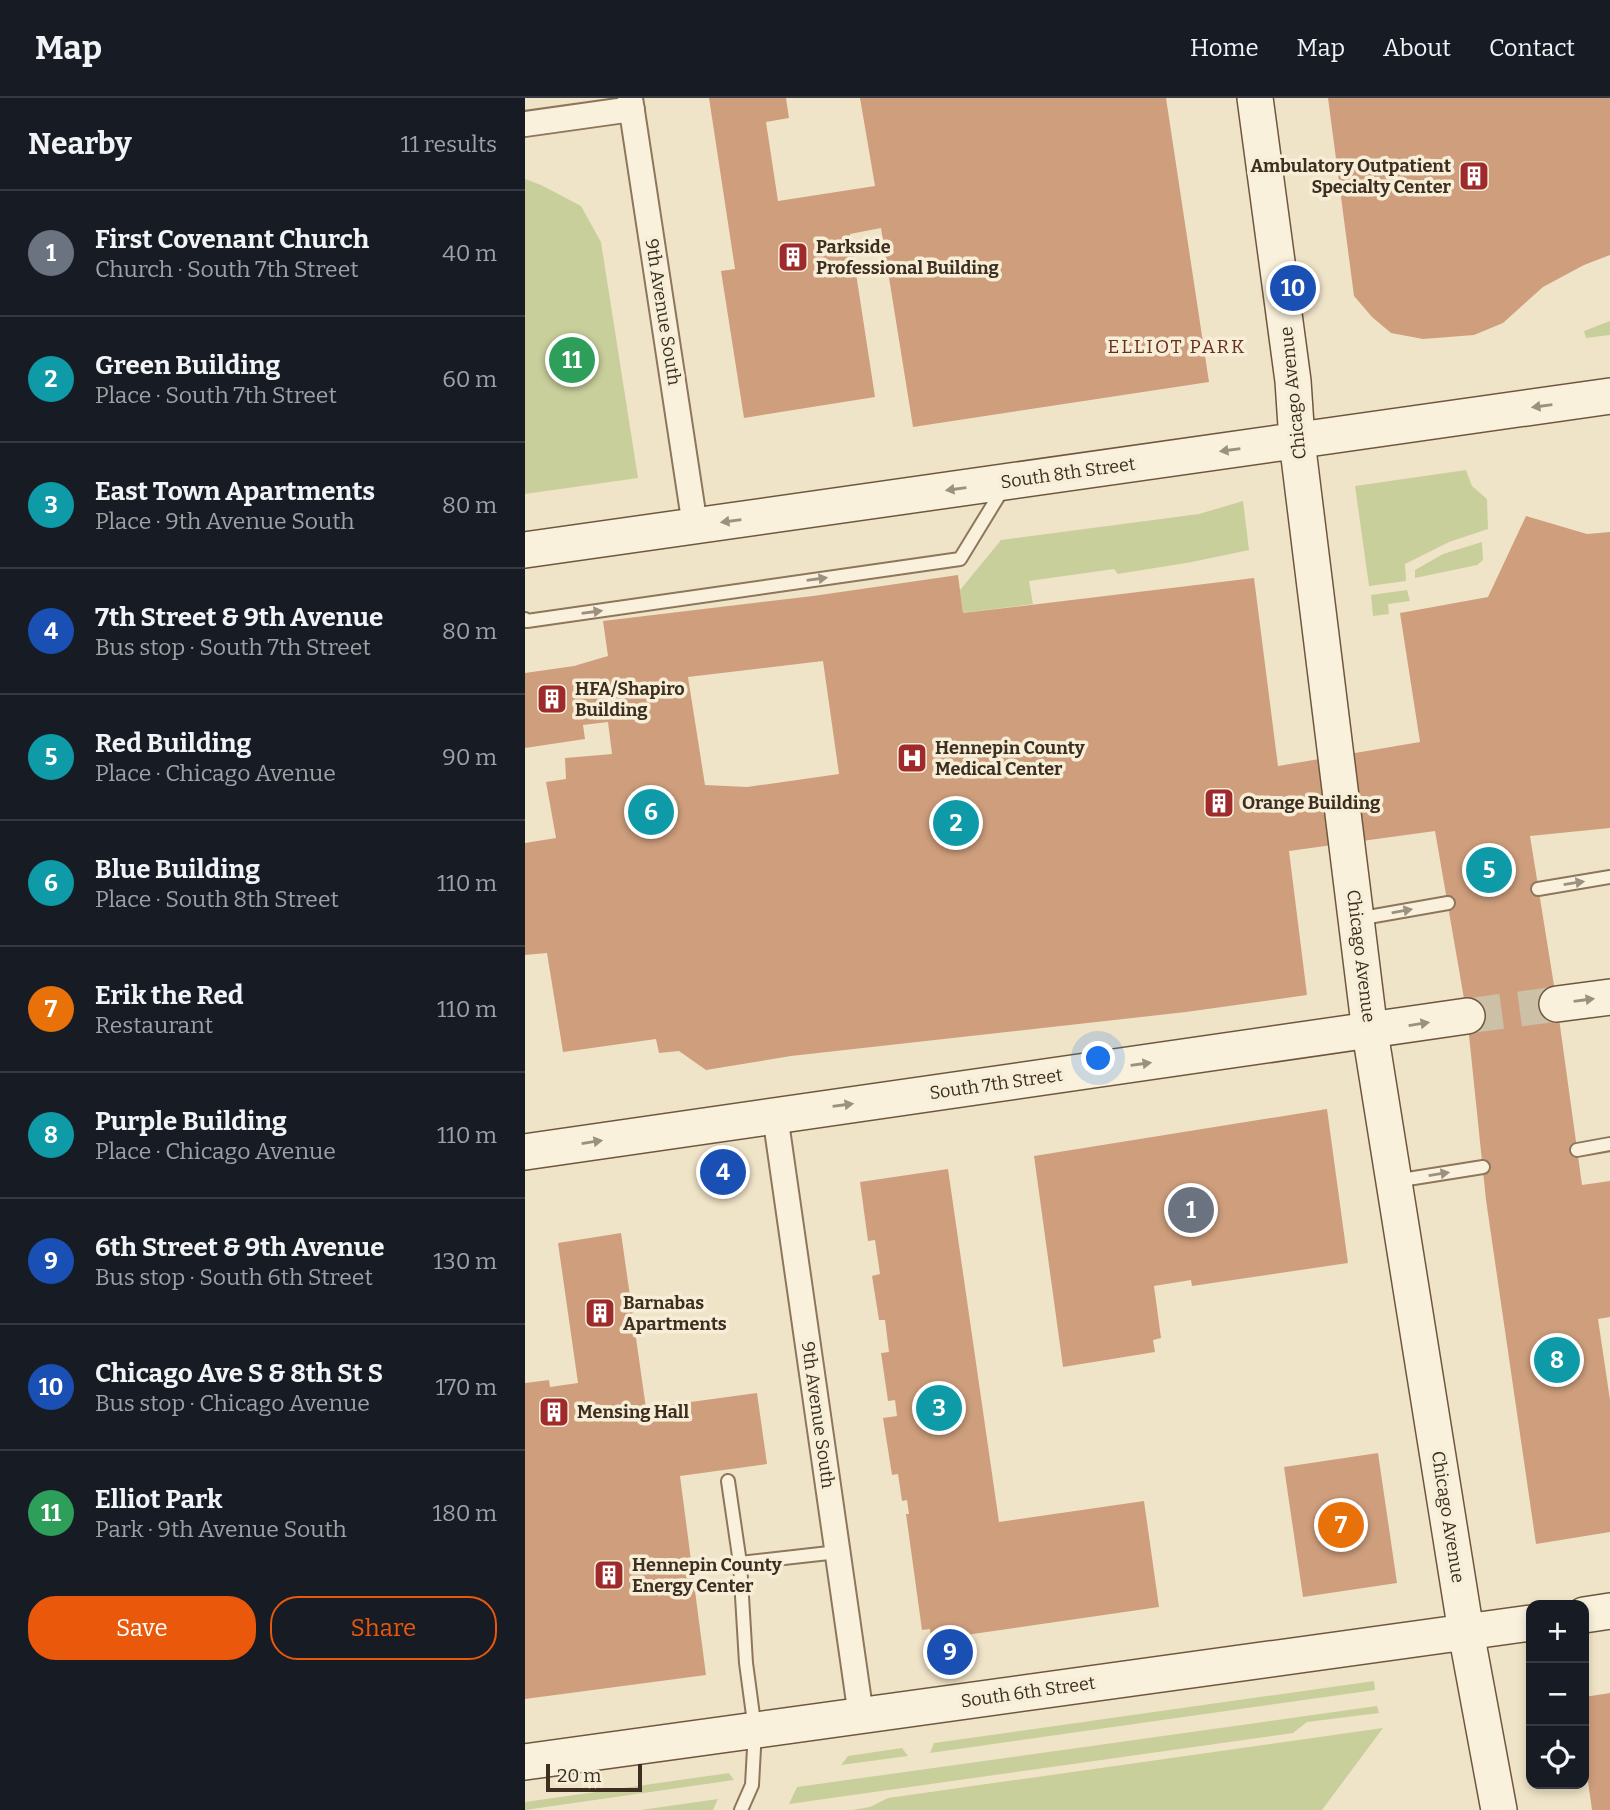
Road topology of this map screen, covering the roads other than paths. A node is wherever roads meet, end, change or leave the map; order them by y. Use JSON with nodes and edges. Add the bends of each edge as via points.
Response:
{"nodes":[{"id":1,"x":1255,"y":98,"type":"edge"},
{"id":2,"x":631,"y":104,"type":"edge"},
{"id":3,"x":525,"y":124,"type":"edge"},
{"id":4,"x":1610,"y":396,"type":"edge"},
{"id":5,"x":1297,"y":441,"type":"junction"},
{"id":6,"x":1007,"y":482,"type":"junction"},
{"id":7,"x":695,"y":526,"type":"junction"},
{"id":8,"x":525,"y":550,"type":"edge"},
{"id":9,"x":525,"y":619,"type":"edge"},
{"id":10,"x":1610,"y":877,"type":"edge"},
{"id":11,"x":1538,"y":889,"type":"dead end"},
{"id":12,"x":1448,"y":903,"type":"dead end"},
{"id":13,"x":1357,"y":919,"type":"junction"},
{"id":14,"x":1610,"y":997,"type":"edge"},
{"id":15,"x":1557,"y":1004,"type":"tunnel mouth"},
{"id":16,"x":1467,"y":1016,"type":"tunnel mouth"},
{"id":17,"x":1370,"y":1032,"type":"junction"},
{"id":18,"x":775,"y":1115,"type":"junction"},
{"id":19,"x":1610,"y":1144,"type":"edge"},
{"id":20,"x":1577,"y":1150,"type":"dead end"},
{"id":21,"x":525,"y":1152,"type":"edge"},
{"id":22,"x":1483,"y":1167,"type":"dead end"},
{"id":23,"x":1394,"y":1181,"type":"junction"},
{"id":24,"x":729,"y":1480,"type":"dead end"},
{"id":25,"x":838,"y":1552,"type":"junction"},
{"id":26,"x":740,"y":1563,"type":"junction"},
{"id":27,"x":1610,"y":1611,"type":"edge"},
{"id":28,"x":1589,"y":1614,"type":"edge"},
{"id":29,"x":1526,"y":1624,"type":"edge"},
{"id":30,"x":1466,"y":1632,"type":"junction"},
{"id":31,"x":861,"y":1716,"type":"junction"},
{"id":32,"x":755,"y":1730,"type":"junction"},
{"id":33,"x":525,"y":1762,"type":"edge"},
{"id":34,"x":741,"y":1810,"type":"edge"},
{"id":35,"x":1499,"y":1810,"type":"edge"}],
"edges":[{"from":1,"to":5,"type":"main road","name":"Chicago Avenue"},
{"from":2,"to":3,"type":"street"},
{"from":2,"to":7,"type":"street","name":"9th Avenue South"},
{"from":4,"to":5,"type":"main road","name":"South 8th Street","one_way":true},
{"from":5,"to":6,"type":"main road","name":"South 8th Street","one_way":true},
{"from":5,"to":13,"type":"main road","name":"Chicago Avenue"},
{"from":6,"to":7,"type":"main road","name":"South 8th Street","one_way":true},
{"from":9,"to":6,"type":"lane","one_way":true,"via":[[960,559]]},
{"from":7,"to":8,"type":"main road","name":"South 8th Street"},
{"from":11,"to":10,"type":"lane","one_way":true},
{"from":13,"to":12,"type":"lane","one_way":true},
{"from":13,"to":17,"type":"main road","name":"Chicago Avenue"},
{"from":15,"to":14,"type":"main road","one_way":true},
{"from":17,"to":16,"type":"main road","name":"South 7th Street","one_way":true},
{"from":18,"to":17,"type":"main road","name":"South 7th Street","one_way":true},
{"from":17,"to":23,"type":"main road","name":"Chicago Avenue"},
{"from":21,"to":18,"type":"main road","name":"South 7th Street","one_way":true},
{"from":18,"to":25,"type":"street","name":"9th Avenue South"},
{"from":19,"to":20,"type":"lane"},
{"from":23,"to":22,"type":"lane","one_way":true},
{"from":23,"to":30,"type":"main road","name":"Chicago Avenue"},
{"from":24,"to":26,"type":"lane"},
{"from":25,"to":26,"type":"lane"},
{"from":25,"to":31,"type":"street","name":"9th Avenue South"},
{"from":26,"to":32,"type":"lane"},
{"from":27,"to":28,"type":"main road"},
{"from":29,"to":30,"type":"main road","name":"South 6th Street"},
{"from":30,"to":31,"type":"main road","name":"South 6th Street"},
{"from":30,"to":35,"type":"main road","name":"Chicago Avenue"},
{"from":31,"to":32,"type":"main road","name":"South 6th Street"},
{"from":32,"to":33,"type":"main road","name":"South 6th Street"},
{"from":32,"to":34,"type":"lane","via":[[751,1785]]}]}
